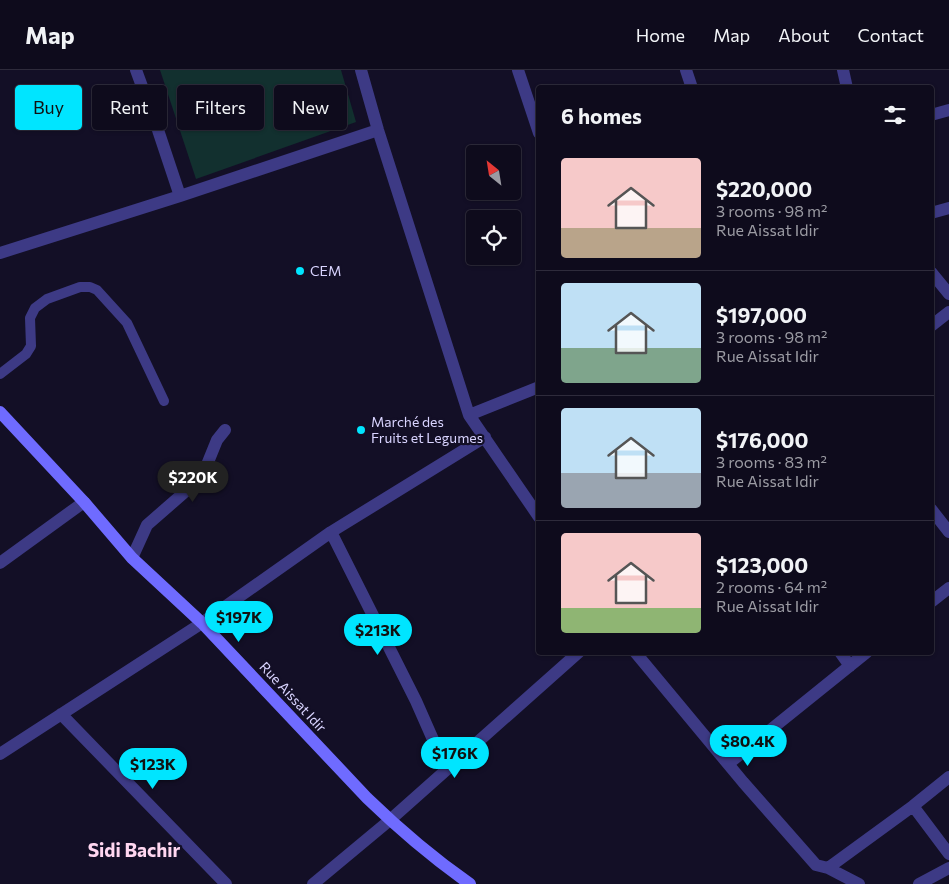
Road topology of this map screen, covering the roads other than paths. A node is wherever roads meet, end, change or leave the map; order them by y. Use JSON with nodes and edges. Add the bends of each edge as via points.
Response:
{"nodes":[{"id":1,"x":136,"y":70,"type":"edge"},
{"id":2,"x":361,"y":70,"type":"edge"},
{"id":3,"x":518,"y":70,"type":"edge"},
{"id":4,"x":686,"y":70,"type":"edge"},
{"id":5,"x":843,"y":70,"type":"edge"},
{"id":6,"x":691,"y":85,"type":"edge"},
{"id":7,"x":846,"y":85,"type":"edge"},
{"id":8,"x":949,"y":110,"type":"edge"},
{"id":9,"x":934,"y":114,"type":"edge"},
{"id":10,"x":536,"y":124,"type":"edge"},
{"id":11,"x":378,"y":130,"type":"junction"},
{"id":12,"x":180,"y":196,"type":"junction"},
{"id":13,"x":949,"y":208,"type":"edge"},
{"id":14,"x":934,"y":212,"type":"edge"},
{"id":15,"x":0,"y":253,"type":"edge"},
{"id":16,"x":934,"y":276,"type":"edge"},
{"id":17,"x":949,"y":294,"type":"edge"},
{"id":18,"x":949,"y":312,"type":"edge"},
{"id":19,"x":934,"y":324,"type":"edge"},
{"id":20,"x":0,"y":374,"type":"edge"},
{"id":21,"x":536,"y":388,"type":"edge"},
{"id":22,"x":164,"y":400,"type":"dead end"},
{"id":23,"x":0,"y":412,"type":"edge"},
{"id":24,"x":470,"y":414,"type":"junction"},
{"id":25,"x":225,"y":430,"type":"dead end"},
{"id":26,"x":485,"y":437,"type":"junction"},
{"id":27,"x":84,"y":502,"type":"junction"},
{"id":28,"x":536,"y":513,"type":"edge"},
{"id":29,"x":934,"y":514,"type":"edge"},
{"id":30,"x":331,"y":532,"type":"junction"},
{"id":31,"x":949,"y":532,"type":"edge"},
{"id":32,"x":132,"y":558,"type":"junction"},
{"id":33,"x":0,"y":563,"type":"edge"},
{"id":34,"x":949,"y":588,"type":"edge"},
{"id":35,"x":934,"y":600,"type":"edge"},
{"id":36,"x":202,"y":623,"type":"junction"},
{"id":37,"x":576,"y":655,"type":"edge"},
{"id":38,"x":637,"y":655,"type":"edge"},
{"id":39,"x":842,"y":655,"type":"edge"},
{"id":40,"x":864,"y":655,"type":"edge"},
{"id":41,"x":850,"y":666,"type":"junction"},
{"id":42,"x":61,"y":714,"type":"junction"},
{"id":43,"x":0,"y":754,"type":"edge"},
{"id":44,"x":728,"y":764,"type":"junction"},
{"id":45,"x":446,"y":769,"type":"junction"},
{"id":46,"x":949,"y":777,"type":"edge"},
{"id":47,"x":913,"y":806,"type":"junction"},
{"id":48,"x":390,"y":820,"type":"junction"},
{"id":49,"x":949,"y":854,"type":"edge"},
{"id":50,"x":828,"y":868,"type":"junction"},
{"id":51,"x":949,"y":868,"type":"edge"},
{"id":52,"x":226,"y":884,"type":"edge"},
{"id":53,"x":313,"y":884,"type":"edge"},
{"id":54,"x":470,"y":884,"type":"edge"},
{"id":55,"x":860,"y":884,"type":"edge"},
{"id":56,"x":920,"y":884,"type":"edge"}],
"edges":[{"from":1,"to":12,"type":"street"},
{"from":2,"to":11,"type":"street"},
{"from":3,"to":10,"type":"street"},
{"from":4,"to":6,"type":"street"},
{"from":5,"to":7,"type":"street"},
{"from":8,"to":9,"type":"street"},
{"from":11,"to":12,"type":"street"},
{"from":11,"to":24,"type":"street"},
{"from":12,"to":15,"type":"street"},
{"from":13,"to":14,"type":"street"},
{"from":16,"to":17,"type":"street"},
{"from":18,"to":19,"type":"street"},
{"from":20,"to":22,"type":"lane","via":[[26,354],[31,346],[30,318],[35,308],[47,299],[80,287],[90,287],[97,290],[128,323]]},
{"from":21,"to":24,"type":"street"},
{"from":23,"to":27,"type":"street","name":"Rue Aissat Idir"},
{"from":24,"to":26,"type":"street"},
{"from":25,"to":32,"type":"street","via":[[217,440],[202,477],[147,525]]},
{"from":26,"to":28,"type":"street"},
{"from":26,"to":30,"type":"street"},
{"from":27,"to":32,"type":"street","name":"Rue Aissat Idir"},
{"from":27,"to":33,"type":"street"},
{"from":29,"to":31,"type":"street"},
{"from":30,"to":36,"type":"street"},
{"from":30,"to":45,"type":"street","via":[[416,700]]},
{"from":32,"to":36,"type":"street","name":"Rue Aissat Idir"},
{"from":34,"to":35,"type":"street"},
{"from":36,"to":42,"type":"street"},
{"from":36,"to":48,"type":"street","name":"Rue Aissat Idir"},
{"from":37,"to":45,"type":"street"},
{"from":38,"to":44,"type":"street"},
{"from":39,"to":41,"type":"street"},
{"from":40,"to":41,"type":"street"},
{"from":41,"to":44,"type":"street"},
{"from":42,"to":43,"type":"street"},
{"from":42,"to":52,"type":"street"},
{"from":44,"to":50,"type":"street","via":[[816,865]]},
{"from":45,"to":48,"type":"street"},
{"from":46,"to":47,"type":"street"},
{"from":47,"to":49,"type":"street"},
{"from":47,"to":50,"type":"street"},
{"from":48,"to":53,"type":"street"},
{"from":48,"to":54,"type":"street","name":"Rue Aissat Idir"},
{"from":50,"to":55,"type":"street"},
{"from":51,"to":56,"type":"street"}]}
